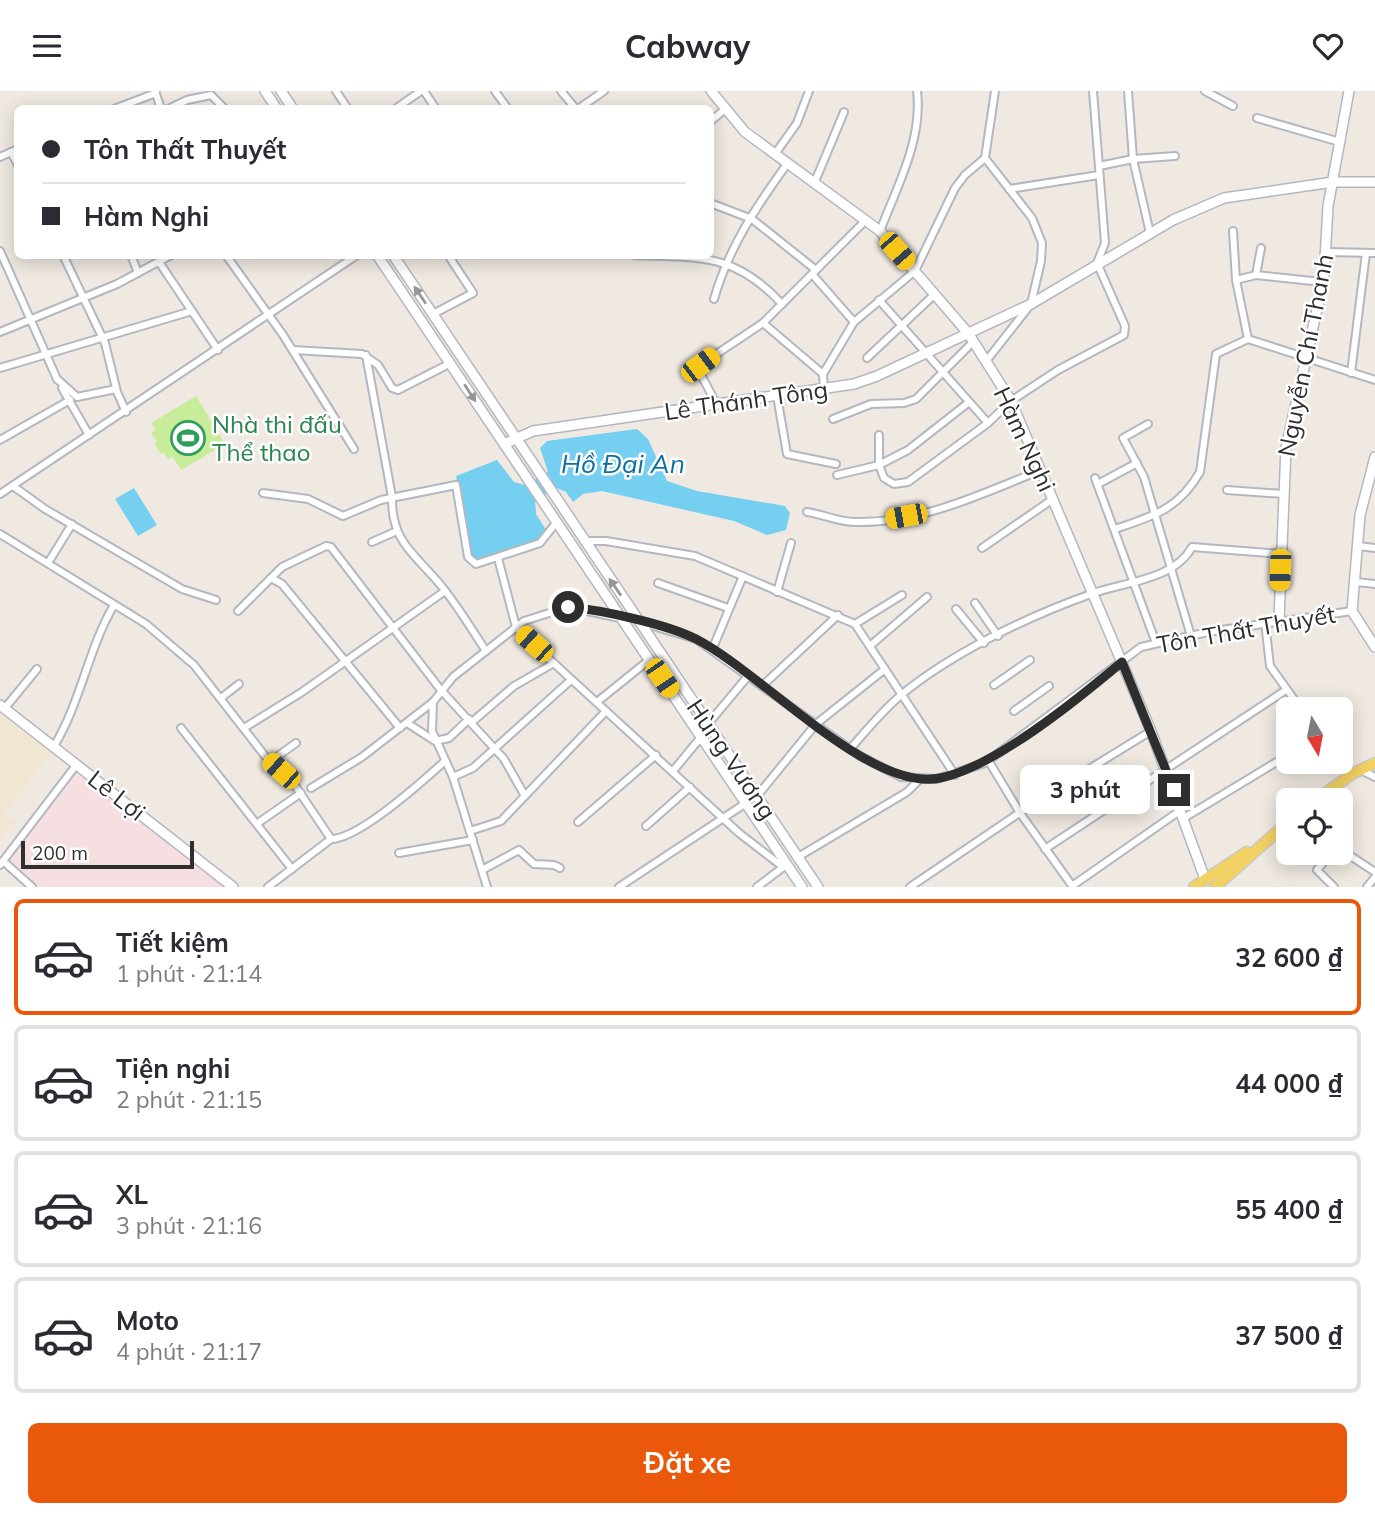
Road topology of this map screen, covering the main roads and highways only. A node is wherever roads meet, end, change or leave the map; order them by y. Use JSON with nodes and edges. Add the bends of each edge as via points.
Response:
{"nodes":[{"id":1,"x":1375,"y":763,"type":"edge"},
{"id":2,"x":1333,"y":788,"type":"edge"},
{"id":3,"x":1276,"y":832,"type":"edge"},
{"id":4,"x":1210,"y":884,"type":"edge"},
{"id":5,"x":1194,"y":887,"type":"edge"}],
"edges":[{"from":1,"to":2,"type":"main road"},
{"from":3,"to":4,"type":"main road"},
{"from":4,"to":5,"type":"main road"}]}
